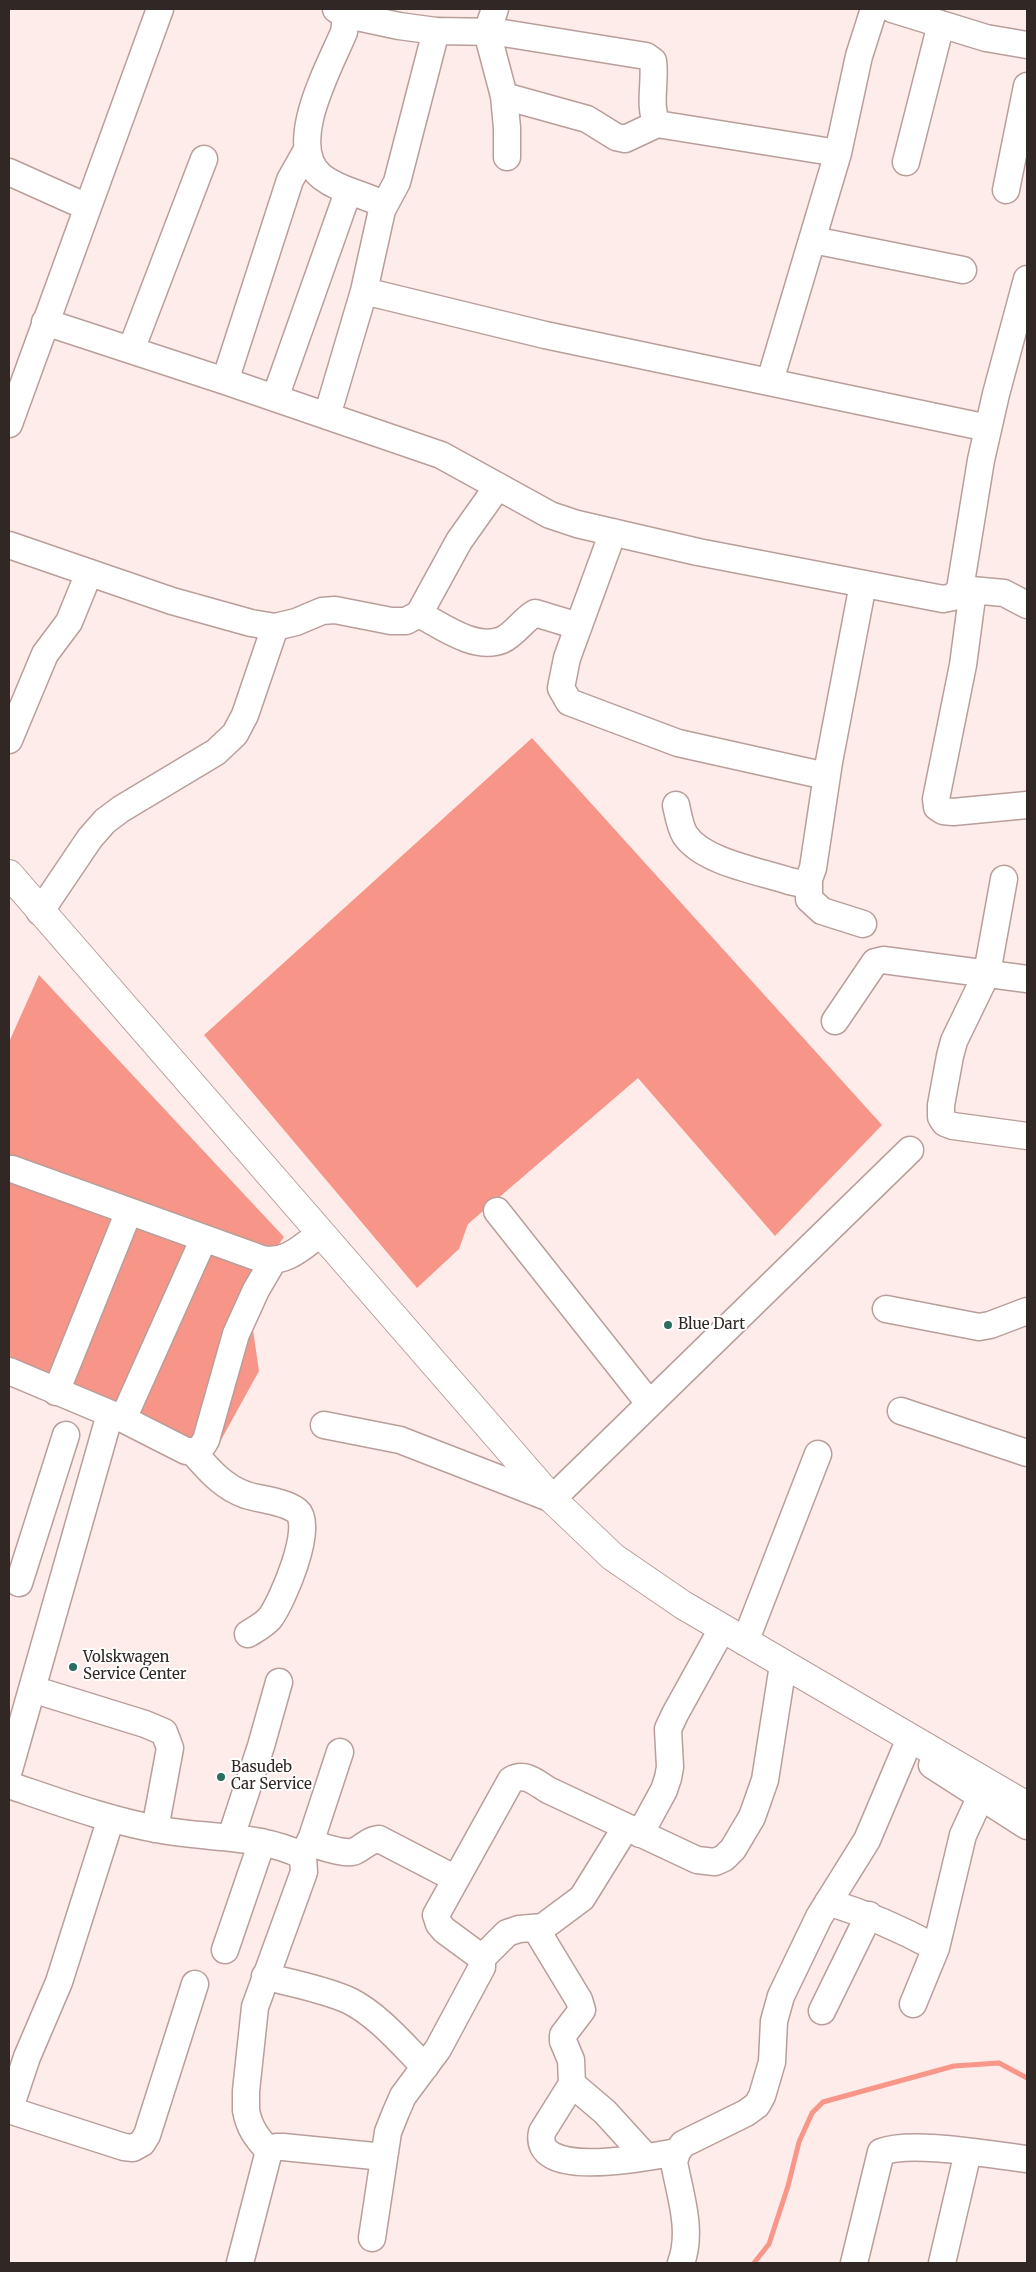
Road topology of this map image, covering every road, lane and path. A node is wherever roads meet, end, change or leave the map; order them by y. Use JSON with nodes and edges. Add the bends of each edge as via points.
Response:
{"nodes":[{"id":1,"x":160,"y":9,"type":"edge"},
{"id":2,"x":874,"y":9,"type":"edge"},
{"id":3,"x":340,"y":11,"type":"edge"},
{"id":4,"x":907,"y":11,"type":"edge"},
{"id":5,"x":491,"y":20,"type":"edge"},
{"id":6,"x":941,"y":24,"type":"junction"},
{"id":7,"x":436,"y":31,"type":"junction"},
{"id":8,"x":1027,"y":45,"type":"edge"},
{"id":9,"x":1027,"y":86,"type":"edge"},
{"id":10,"x":504,"y":96,"type":"junction"},
{"id":11,"x":657,"y":124,"type":"junction"},
{"id":12,"x":306,"y":150,"type":"junction"},
{"id":13,"x":838,"y":153,"type":"junction"},
{"id":14,"x":507,"y":157,"type":"dead end"},
{"id":15,"x":204,"y":159,"type":"dead end"},
{"id":16,"x":906,"y":162,"type":"dead end"},
{"id":17,"x":9,"y":172,"type":"edge"},
{"id":18,"x":1006,"y":190,"type":"dead end"},
{"id":19,"x":348,"y":192,"type":"junction"},
{"id":20,"x":87,"y":207,"type":"junction"},
{"id":21,"x":382,"y":210,"type":"junction"},
{"id":22,"x":813,"y":240,"type":"junction"},
{"id":23,"x":963,"y":270,"type":"dead end"},
{"id":24,"x":1027,"y":279,"type":"edge"},
{"id":25,"x":364,"y":291,"type":"junction"},
{"id":26,"x":45,"y":322,"type":"junction"},
{"id":27,"x":131,"y":350,"type":"junction"},
{"id":28,"x":225,"y":381,"type":"junction"},
{"id":29,"x":16,"y":382,"type":"edge"},
{"id":30,"x":770,"y":382,"type":"junction"},
{"id":31,"x":275,"y":398,"type":"junction"},
{"id":32,"x":327,"y":416,"type":"junction"},
{"id":33,"x":9,"y":424,"type":"edge"},
{"id":34,"x":988,"y":428,"type":"junction"},
{"id":35,"x":498,"y":486,"type":"junction"},
{"id":36,"x":613,"y":532,"type":"junction"},
{"id":37,"x":9,"y":545,"type":"edge"},
{"id":38,"x":89,"y":573,"type":"junction"},
{"id":39,"x":863,"y":584,"type":"junction"},
{"id":40,"x":966,"y":590,"type":"junction"},
{"id":41,"x":1027,"y":605,"type":"edge"},
{"id":42,"x":419,"y":614,"type":"junction"},
{"id":43,"x":578,"y":626,"type":"junction"},
{"id":44,"x":276,"y":627,"type":"junction"},
{"id":45,"x":9,"y":740,"type":"edge"},
{"id":46,"x":826,"y":776,"type":"junction"},
{"id":47,"x":676,"y":805,"type":"dead end"},
{"id":48,"x":1027,"y":805,"type":"edge"},
{"id":49,"x":9,"y":874,"type":"edge"},
{"id":50,"x":809,"y":879,"type":"junction"},
{"id":51,"x":1004,"y":879,"type":"dead end"},
{"id":52,"x":40,"y":912,"type":"junction"},
{"id":53,"x":863,"y":924,"type":"dead end"},
{"id":54,"x":987,"y":973,"type":"junction"},
{"id":55,"x":1027,"y":979,"type":"edge"},
{"id":56,"x":835,"y":1021,"type":"dead end"},
{"id":57,"x":1027,"y":1136,"type":"edge"},
{"id":58,"x":910,"y":1150,"type":"dead end"},
{"id":59,"x":12,"y":1169,"type":"dead end"},
{"id":60,"x":129,"y":1211,"type":"junction"},
{"id":61,"x":497,"y":1211,"type":"dead end"},
{"id":62,"x":321,"y":1234,"type":"junction"},
{"id":63,"x":204,"y":1238,"type":"junction"},
{"id":64,"x":273,"y":1261,"type":"junction"},
{"id":65,"x":886,"y":1309,"type":"dead end"},
{"id":66,"x":1027,"y":1311,"type":"edge"},
{"id":67,"x":9,"y":1371,"type":"edge"},
{"id":68,"x":56,"y":1392,"type":"junction"},
{"id":69,"x":649,"y":1403,"type":"junction"},
{"id":70,"x":901,"y":1411,"type":"dead end"},
{"id":71,"x":116,"y":1417,"type":"junction"},
{"id":72,"x":324,"y":1425,"type":"dead end"},
{"id":73,"x":66,"y":1434,"type":"dead end"},
{"id":74,"x":193,"y":1452,"type":"junction"},
{"id":75,"x":1027,"y":1453,"type":"edge"},
{"id":76,"x":818,"y":1454,"type":"dead end"},
{"id":77,"x":552,"y":1499,"type":"junction"},
{"id":78,"x":14,"y":1582,"type":"edge"},
{"id":79,"x":58,"y":1596,"type":"junction"},
{"id":80,"x":248,"y":1634,"type":"dead end"},
{"id":81,"x":734,"y":1636,"type":"junction"},
{"id":82,"x":784,"y":1665,"type":"junction"},
{"id":83,"x":279,"y":1682,"type":"dead end"},
{"id":84,"x":822,"y":1687,"type":"junction"},
{"id":85,"x":32,"y":1689,"type":"junction"},
{"id":86,"x":906,"y":1748,"type":"junction"},
{"id":87,"x":340,"y":1752,"type":"dead end"},
{"id":88,"x":9,"y":1770,"type":"edge"},
{"id":89,"x":9,"y":1785,"type":"edge"},
{"id":90,"x":981,"y":1796,"type":"junction"},
{"id":91,"x":1027,"y":1798,"type":"edge"},
{"id":92,"x":1027,"y":1806,"type":"edge"},
{"id":93,"x":1027,"y":1816,"type":"edge"},
{"id":94,"x":111,"y":1818,"type":"junction"},
{"id":95,"x":1027,"y":1826,"type":"edge"},
{"id":96,"x":155,"y":1829,"type":"junction"},
{"id":97,"x":633,"y":1830,"type":"junction"},
{"id":98,"x":231,"y":1837,"type":"junction"},
{"id":99,"x":262,"y":1842,"type":"junction"},
{"id":100,"x":306,"y":1849,"type":"junction"},
{"id":101,"x":456,"y":1878,"type":"junction"},
{"id":102,"x":828,"y":1902,"type":"junction"},
{"id":103,"x":869,"y":1915,"type":"junction"},
{"id":104,"x":536,"y":1929,"type":"junction"},
{"id":105,"x":936,"y":1948,"type":"junction"},
{"id":106,"x":225,"y":1950,"type":"dead end"},
{"id":107,"x":482,"y":1958,"type":"junction"},
{"id":108,"x":265,"y":1976,"type":"junction"},
{"id":109,"x":195,"y":1984,"type":"dead end"},
{"id":110,"x":913,"y":2004,"type":"dead end"},
{"id":111,"x":822,"y":2011,"type":"dead end"},
{"id":112,"x":425,"y":2066,"type":"junction"},
{"id":113,"x":572,"y":2084,"type":"junction"},
{"id":114,"x":9,"y":2111,"type":"edge"},
{"id":115,"x":269,"y":2152,"type":"junction"},
{"id":116,"x":676,"y":2152,"type":"junction"},
{"id":117,"x":968,"y":2152,"type":"junction"},
{"id":118,"x":384,"y":2157,"type":"junction"},
{"id":119,"x":646,"y":2157,"type":"junction"},
{"id":120,"x":1027,"y":2159,"type":"edge"},
{"id":121,"x":372,"y":2238,"type":"dead end"},
{"id":122,"x":242,"y":2257,"type":"edge"},
{"id":123,"x":681,"y":2263,"type":"edge"},
{"id":124,"x":854,"y":2263,"type":"edge"},
{"id":125,"x":942,"y":2263,"type":"edge"}],
"edges":[{"from":1,"to":20,"type":"street"},
{"from":2,"to":13,"type":"street","via":[[859,56]]},
{"from":3,"to":7,"type":"street","via":[[399,26]]},
{"from":3,"to":12,"type":"street","via":[[346,22],[344,32],[309,121]]},
{"from":4,"to":6,"type":"street"},
{"from":5,"to":7,"type":"street"},
{"from":5,"to":10,"type":"street"},
{"from":5,"to":11,"type":"street","via":[[521,35],[646,56],[653,61],[655,73],[652,114]]},
{"from":6,"to":8,"type":"street","via":[[986,38]]},
{"from":6,"to":16,"type":"street"},
{"from":7,"to":21,"type":"street","via":[[396,182]]},
{"from":9,"to":18,"type":"street"},
{"from":10,"to":11,"type":"street","via":[[587,119],[625,139]]},
{"from":10,"to":14,"type":"street"},
{"from":11,"to":13,"type":"street"},
{"from":12,"to":19,"type":"street","via":[[312,167],[322,177]]},
{"from":12,"to":28,"type":"street","via":[[290,180]]},
{"from":13,"to":22,"type":"street"},
{"from":15,"to":27,"type":"street"},
{"from":17,"to":20,"type":"street"},
{"from":19,"to":21,"type":"street","via":[[378,202]]},
{"from":19,"to":31,"type":"street"},
{"from":20,"to":26,"type":"street"},
{"from":21,"to":25,"type":"street"},
{"from":22,"to":23,"type":"street"},
{"from":22,"to":30,"type":"street"},
{"from":24,"to":34,"type":"street"},
{"from":25,"to":30,"type":"street","via":[[545,335]]},
{"from":25,"to":32,"type":"street"},
{"from":26,"to":27,"type":"street"},
{"from":26,"to":29,"type":"street"},
{"from":27,"to":28,"type":"street"},
{"from":28,"to":31,"type":"street"},
{"from":29,"to":33,"type":"street"},
{"from":30,"to":34,"type":"street"},
{"from":31,"to":32,"type":"street"},
{"from":32,"to":35,"type":"street","via":[[442,455]]},
{"from":34,"to":40,"type":"street","via":[[981,460]]},
{"from":35,"to":36,"type":"street","via":[[550,515]]},
{"from":35,"to":42,"type":"street","via":[[459,541]]},
{"from":36,"to":39,"type":"street"},
{"from":36,"to":43,"type":"street"},
{"from":37,"to":38,"type":"street"},
{"from":38,"to":44,"type":"street","via":[[172,601]]},
{"from":38,"to":45,"type":"street","via":[[69,622],[45,654]]},
{"from":39,"to":40,"type":"street","via":[[944,600]]},
{"from":39,"to":46,"type":"street"},
{"from":40,"to":41,"type":"street","via":[[1004,593]]},
{"from":40,"to":48,"type":"street","via":[[963,664],[937,807],[954,812]]},
{"from":42,"to":43,"type":"street","via":[[475,642],[502,640],[534,613]]},
{"from":42,"to":44,"type":"street","via":[[406,621],[391,621],[335,610],[322,611]]},
{"from":43,"to":46,"type":"street","via":[[561,680],[561,688],[569,702],[678,743]]},
{"from":44,"to":52,"type":"street","via":[[245,715],[235,734],[216,752],[105,821]]},
{"from":46,"to":50,"type":"street"},
{"from":47,"to":50,"type":"street","via":[[684,832],[693,845],[708,855],[789,881],[803,884]]},
{"from":49,"to":52,"type":"main road"},
{"from":50,"to":53,"type":"street","via":[[809,900],[822,911]]},
{"from":51,"to":54,"type":"street"},
{"from":52,"to":62,"type":"main road"},
{"from":54,"to":55,"type":"street"},
{"from":54,"to":56,"type":"street","via":[[894,961],[875,962]]},
{"from":54,"to":57,"type":"street","via":[[954,1041],[942,1117],[945,1123],[953,1126]]},
{"from":58,"to":69,"type":"street"},
{"from":59,"to":60,"type":"street"},
{"from":60,"to":63,"type":"street"},
{"from":60,"to":68,"type":"street"},
{"from":61,"to":69,"type":"street"},
{"from":62,"to":64,"type":"street","via":[[295,1253]]},
{"from":62,"to":77,"type":"main road"},
{"from":63,"to":64,"type":"street"},
{"from":63,"to":71,"type":"street"},
{"from":64,"to":74,"type":"street","via":[[236,1334],[204,1447]]},
{"from":65,"to":66,"type":"street","via":[[979,1327]]},
{"from":67,"to":68,"type":"street"},
{"from":68,"to":71,"type":"street"},
{"from":69,"to":77,"type":"street"},
{"from":70,"to":75,"type":"street"},
{"from":71,"to":74,"type":"street"},
{"from":71,"to":79,"type":"street"},
{"from":72,"to":77,"type":"street","via":[[400,1440]]},
{"from":73,"to":78,"type":"street"},
{"from":74,"to":80,"type":"street","via":[[225,1485],[287,1506],[298,1512],[303,1520],[303,1532],[288,1586],[264,1625]]},
{"from":76,"to":81,"type":"street"},
{"from":77,"to":81,"type":"main road","via":[[613,1557]]},
{"from":78,"to":79,"type":"street"},
{"from":79,"to":85,"type":"street"},
{"from":81,"to":82,"type":"main road"},
{"from":81,"to":97,"type":"street","via":[[675,1714],[668,1729],[670,1767],[664,1790]]},
{"from":82,"to":84,"type":"main road"},
{"from":82,"to":97,"type":"street","via":[[759,1802],[733,1849],[724,1858],[705,1862]]},
{"from":83,"to":98,"type":"street"},
{"from":84,"to":86,"type":"street","via":[[838,1708]]},
{"from":84,"to":91,"type":"street","via":[[848,1693]]},
{"from":84,"to":92,"type":"main road"},
{"from":84,"to":93,"type":"main road","via":[[859,1714]]},
{"from":85,"to":88,"type":"street"},
{"from":85,"to":96,"type":"street","via":[[164,1732],[170,1748]]},
{"from":86,"to":90,"type":"street"},
{"from":86,"to":102,"type":"street","via":[[868,1840]]},
{"from":87,"to":100,"type":"street"},
{"from":89,"to":94,"type":"street"},
{"from":90,"to":95,"type":"street"},
{"from":90,"to":105,"type":"street","via":[[963,1835]]},
{"from":94,"to":96,"type":"street"},
{"from":94,"to":114,"type":"street","via":[[59,1982],[27,2057]]},
{"from":96,"to":98,"type":"street"},
{"from":97,"to":101,"type":"street","via":[[525,1776],[518,1776],[505,1788]]},
{"from":97,"to":104,"type":"street","via":[[582,1898]]},
{"from":98,"to":99,"type":"street"},
{"from":99,"to":100,"type":"street"},
{"from":99,"to":106,"type":"street"},
{"from":100,"to":101,"type":"street","via":[[353,1853],[379,1839]]},
{"from":100,"to":108,"type":"street","via":[[304,1872]]},
{"from":101,"to":107,"type":"street","via":[[436,1915],[444,1930]]},
{"from":102,"to":103,"type":"street"},
{"from":102,"to":116,"type":"street","via":[[778,2007],[772,2062],[762,2096],[746,2113],[683,2144]]},
{"from":103,"to":105,"type":"street"},
{"from":103,"to":111,"type":"street"},
{"from":104,"to":107,"type":"street","via":[[507,1933]]},
{"from":104,"to":113,"type":"street","via":[[582,2010],[563,2041],[571,2060]]},
{"from":105,"to":110,"type":"street"},
{"from":107,"to":112,"type":"street","via":[[478,1978]]},
{"from":108,"to":112,"type":"street","via":[[334,1994],[351,2002],[376,2019]]},
{"from":108,"to":115,"type":"street","via":[[254,2015],[246,2110],[254,2135]]},
{"from":109,"to":114,"type":"street","via":[[148,2135],[142,2143],[133,2148],[124,2147]]},
{"from":112,"to":118,"type":"street","via":[[403,2096],[388,2132]]},
{"from":113,"to":119,"type":"street","via":[[605,2112]]},
{"from":113,"to":119,"type":"street","via":[[542,2132],[540,2140],[544,2147],[553,2155],[580,2163]]},
{"from":115,"to":118,"type":"street","via":[[283,2147]]},
{"from":115,"to":122,"type":"street"},
{"from":116,"to":119,"type":"street"},
{"from":116,"to":123,"type":"street","via":[[674,2162],[686,2224]]},
{"from":117,"to":120,"type":"street"},
{"from":117,"to":124,"type":"street","via":[[891,2148],[881,2152]]},
{"from":117,"to":125,"type":"street"},
{"from":118,"to":121,"type":"street"}]}
